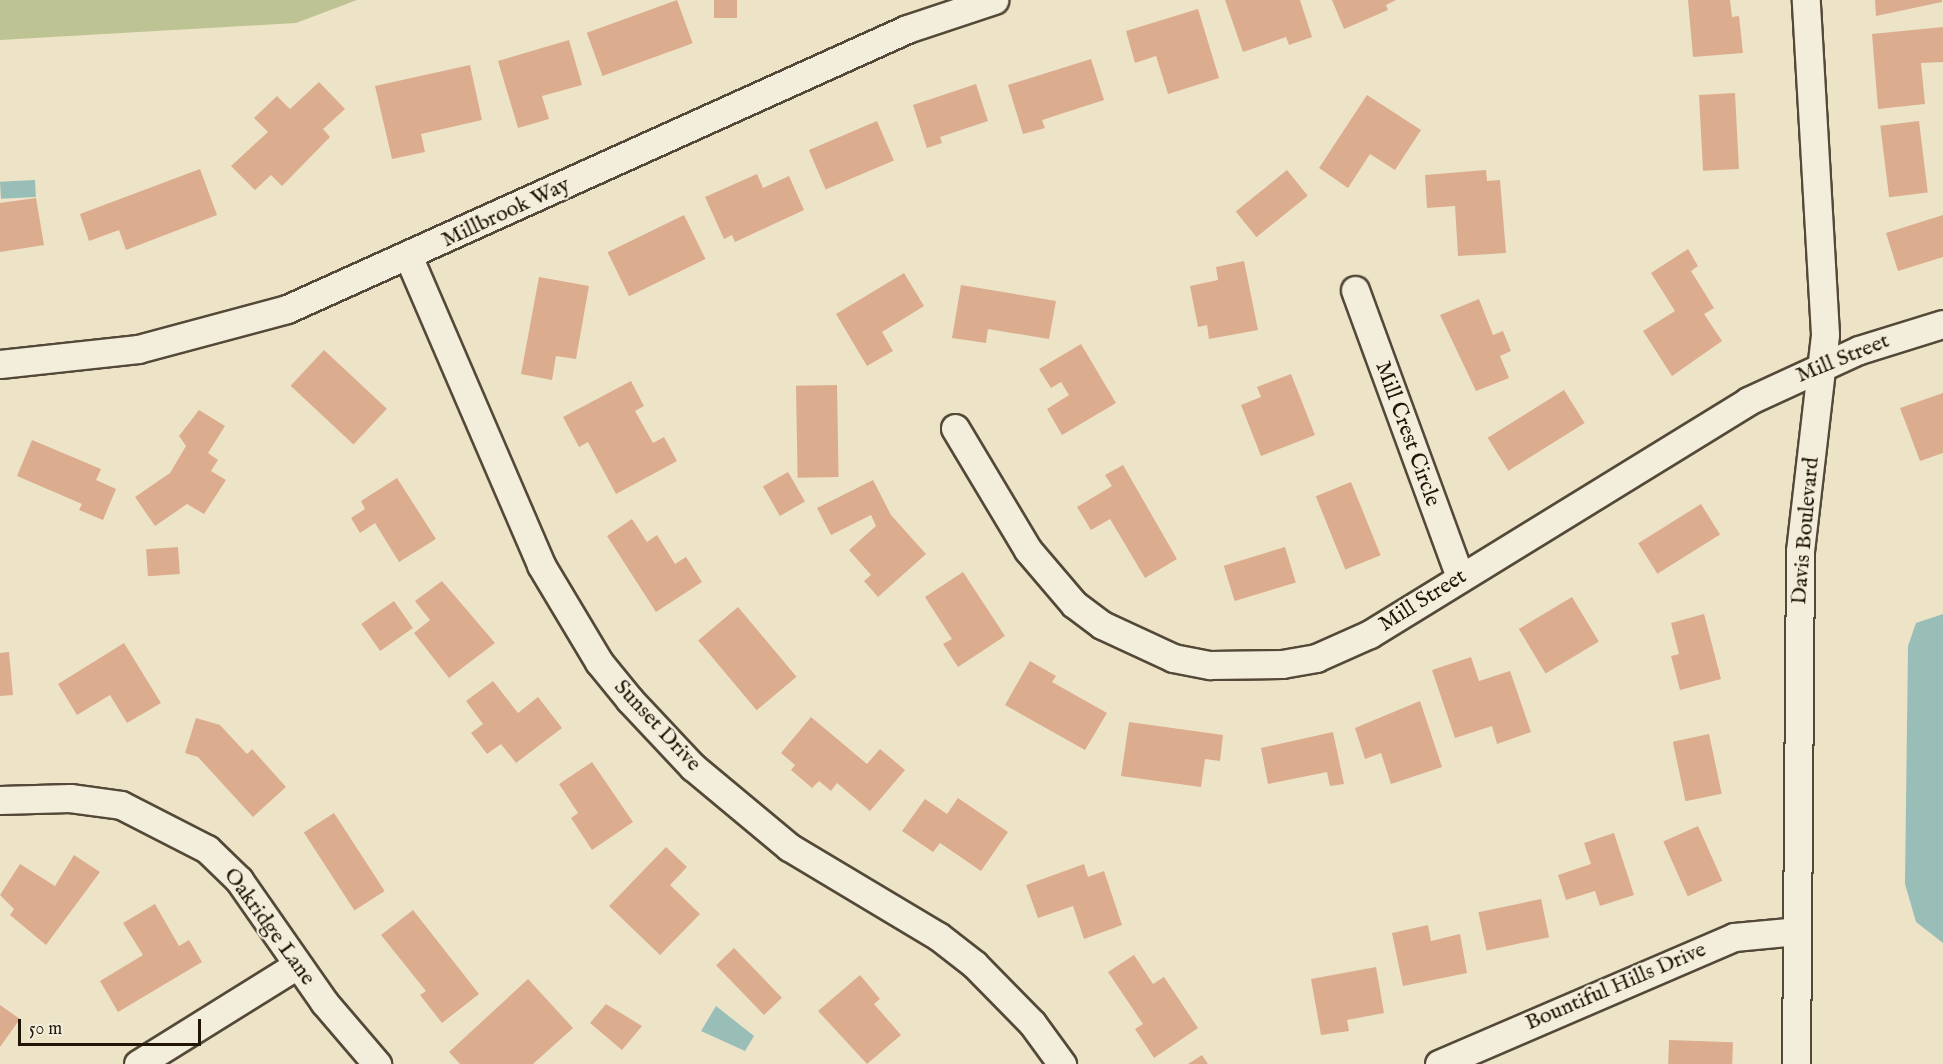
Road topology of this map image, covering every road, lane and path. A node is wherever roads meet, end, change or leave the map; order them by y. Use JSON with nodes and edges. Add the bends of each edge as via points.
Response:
{"nodes":[{"id":1,"x":994,"y":0,"type":"edge"},
{"id":2,"x":1806,"y":0,"type":"edge"},
{"id":3,"x":410,"y":258,"type":"junction"},
{"id":4,"x":1355,"y":290,"type":"dead end"},
{"id":5,"x":1943,"y":324,"type":"edge"},
{"id":6,"x":0,"y":364,"type":"edge"},
{"id":7,"x":1823,"y":364,"type":"junction"},
{"id":8,"x":955,"y":428,"type":"dead end"},
{"id":9,"x":1460,"y":578,"type":"junction"},
{"id":10,"x":0,"y":800,"type":"edge"},
{"id":11,"x":1797,"y":931,"type":"junction"},
{"id":12,"x":297,"y":965,"type":"junction"},
{"id":13,"x":138,"y":1064,"type":"edge"},
{"id":14,"x":377,"y":1064,"type":"edge"},
{"id":15,"x":1062,"y":1064,"type":"edge"},
{"id":16,"x":1439,"y":1064,"type":"edge"},
{"id":17,"x":1796,"y":1064,"type":"edge"}],
"edges":[{"from":1,"to":3,"type":"street","name":"Millbrook Way","via":[[907,29]]},
{"from":2,"to":7,"type":"street","name":"Davis Boulevard"},
{"from":3,"to":6,"type":"street","name":"Millbrook Way","via":[[334,292],[220,330],[138,349]]},
{"from":3,"to":15,"type":"street","name":"Sunset Drive","via":[[541,565],[624,692],[693,767],[765,828],[975,964],[1032,1023]]},
{"from":4,"to":9,"type":"street","name":"Mill Crest Circle"},
{"from":5,"to":7,"type":"street","name":"Mill Street"},
{"from":7,"to":9,"type":"street","name":"Mill Street","via":[[1748,401]]},
{"from":7,"to":11,"type":"street","name":"Davis Boulevard","via":[[1800,551]]},
{"from":8,"to":9,"type":"street","name":"Mill Street","via":[[990,493],[1049,579],[1102,625],[1173,658],[1245,666],[1316,658],[1370,634]]},
{"from":10,"to":12,"type":"street","name":"Oakridge Lane","via":[[97,800],[167,824],[207,849],[239,880]]},
{"from":11,"to":16,"type":"street","name":"Bountiful Hills Drive","via":[[1734,937]]},
{"from":11,"to":17,"type":"street","name":"Davis Boulevard"},
{"from":12,"to":13,"type":"street"},
{"from":12,"to":14,"type":"street","name":"Oakridge Lane"}]}
